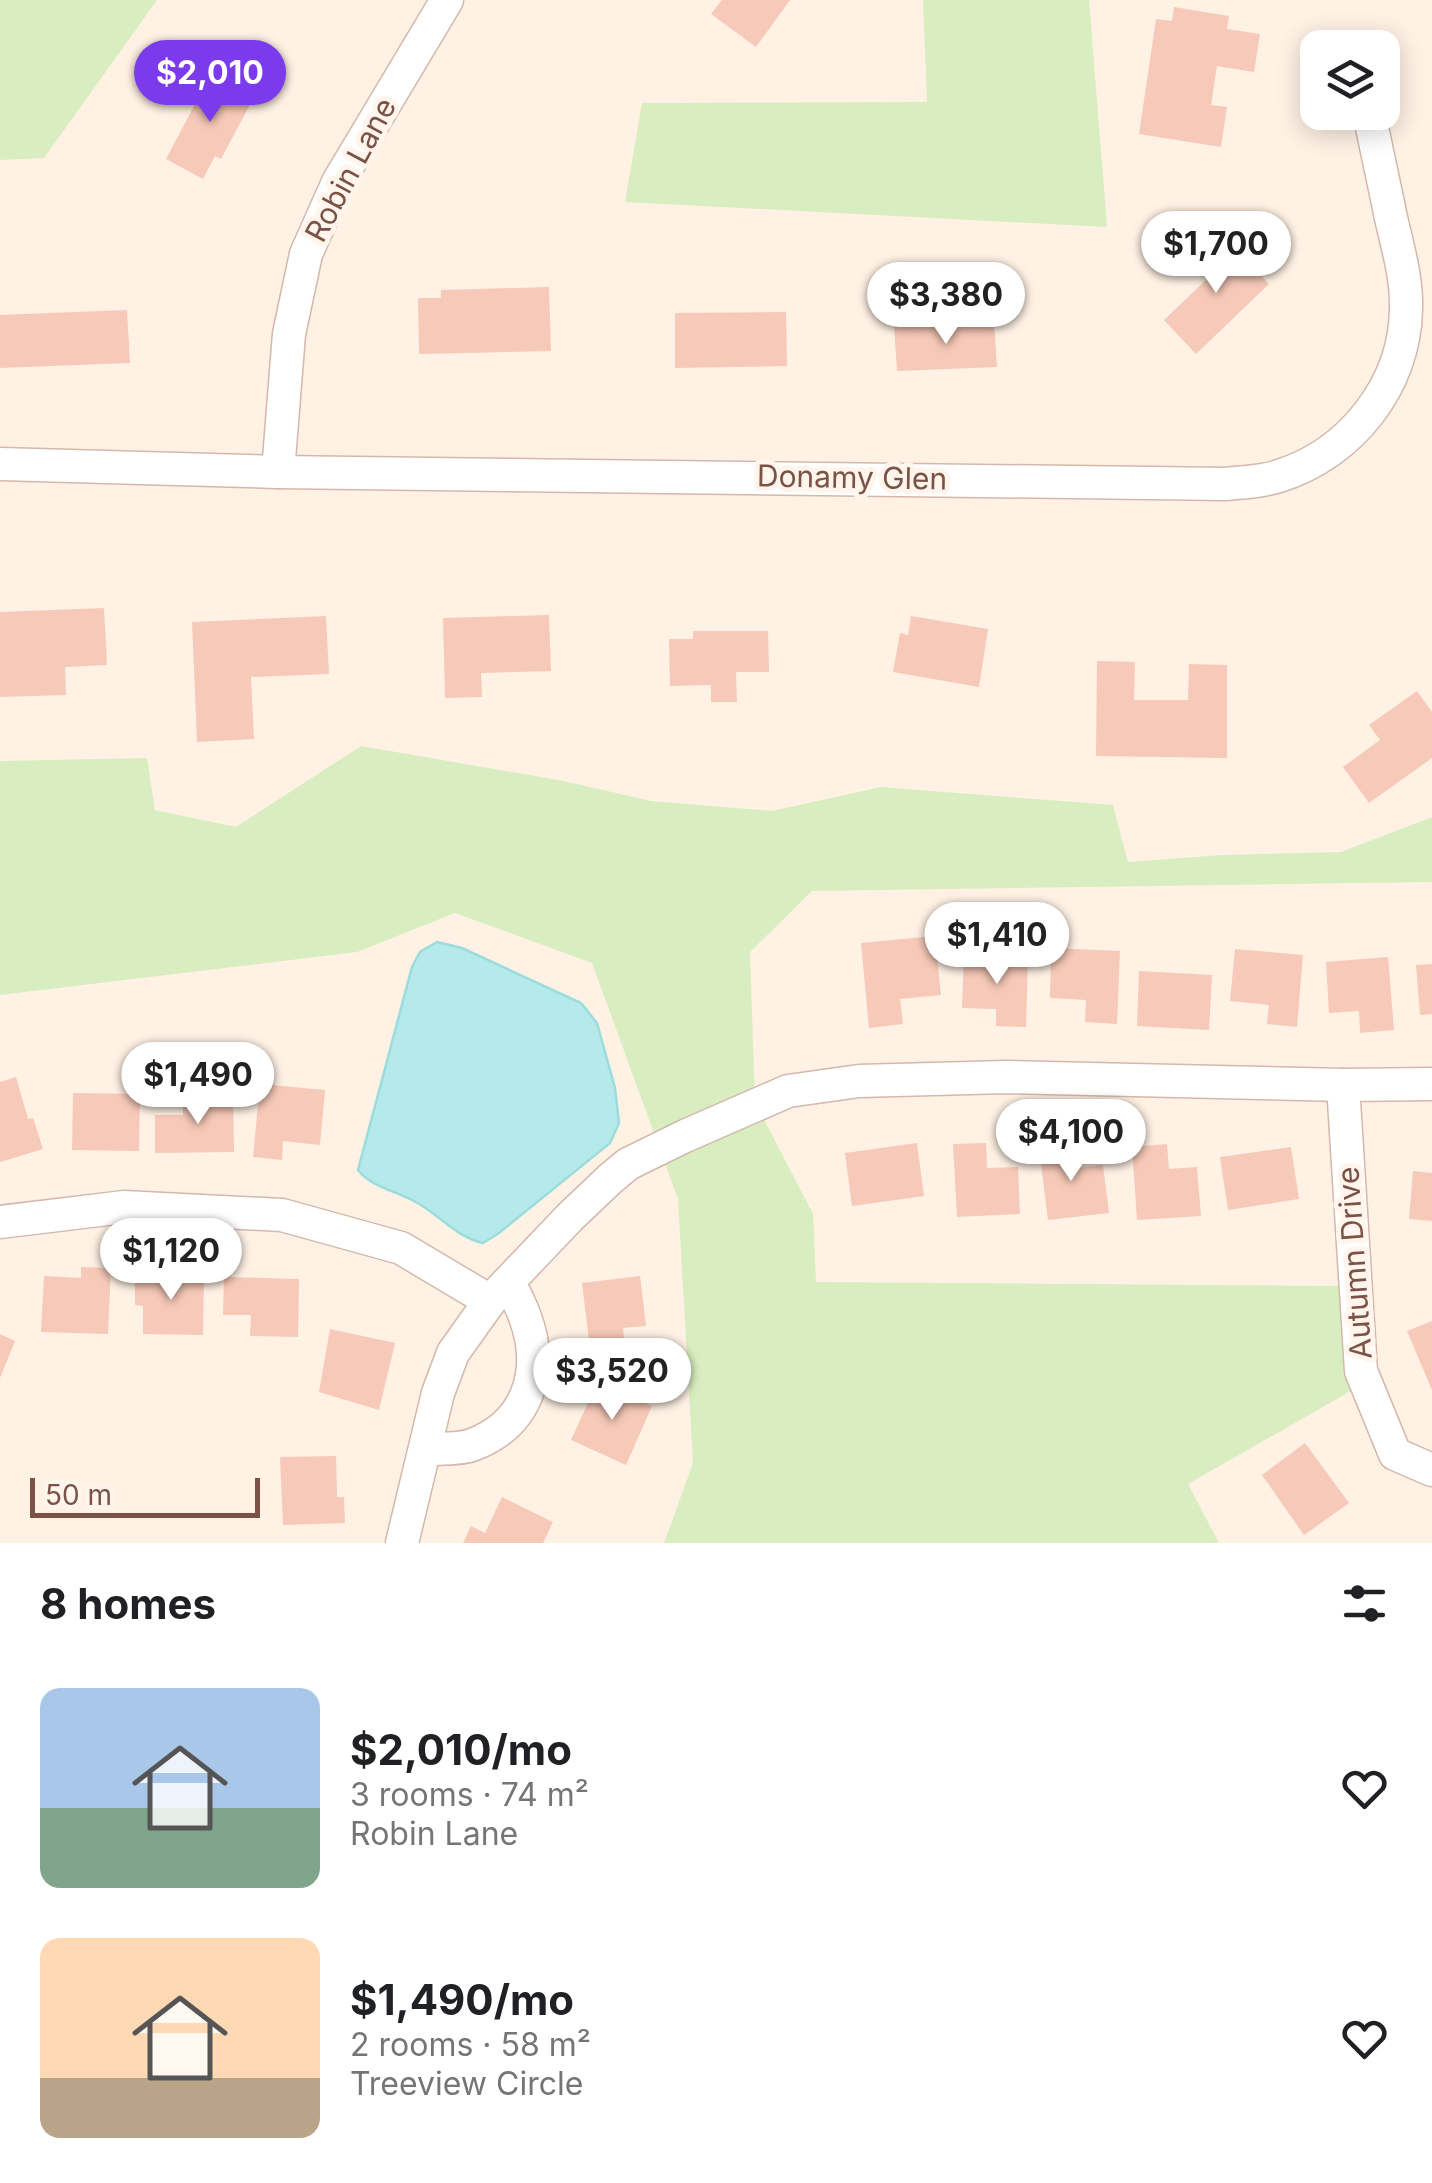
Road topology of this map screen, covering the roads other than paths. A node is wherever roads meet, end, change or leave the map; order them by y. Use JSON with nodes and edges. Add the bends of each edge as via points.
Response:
{"nodes":[{"id":1,"x":447,"y":0,"type":"edge"},
{"id":2,"x":1372,"y":130,"type":"edge"},
{"id":3,"x":0,"y":464,"type":"edge"},
{"id":4,"x":278,"y":472,"type":"junction"},
{"id":5,"x":1432,"y":1084,"type":"edge"},
{"id":6,"x":1343,"y":1085,"type":"junction"},
{"id":7,"x":0,"y":1222,"type":"edge"},
{"id":8,"x":499,"y":1291,"type":"junction"},
{"id":9,"x":425,"y":1449,"type":"junction"},
{"id":10,"x":1432,"y":1470,"type":"edge"},
{"id":11,"x":402,"y":1543,"type":"edge"}],
"edges":[{"from":1,"to":4,"type":"street","name":"Robin Lane","via":[[338,182],[306,254],[290,334]]},
{"from":2,"to":4,"type":"street","name":"Donamy Glen","via":[[1406,306],[1397,362],[1371,412],[1346,439],[1281,476],[1226,484]]},
{"from":3,"to":4,"type":"street","name":"Donamy Glen"},
{"from":5,"to":6,"type":"street"},
{"from":6,"to":8,"type":"street","via":[[1006,1077],[859,1080],[788,1091],[628,1164]]},
{"from":6,"to":10,"type":"street","name":"Autumn Drive","via":[[1362,1371],[1396,1454]]},
{"from":7,"to":8,"type":"street","via":[[124,1207],[282,1215],[401,1248]]},
{"from":8,"to":9,"type":"street","via":[[454,1353]]},
{"from":8,"to":9,"type":"street","via":[[526,1318],[535,1360],[527,1399],[506,1426],[469,1446]]},
{"from":9,"to":11,"type":"street"}]}
